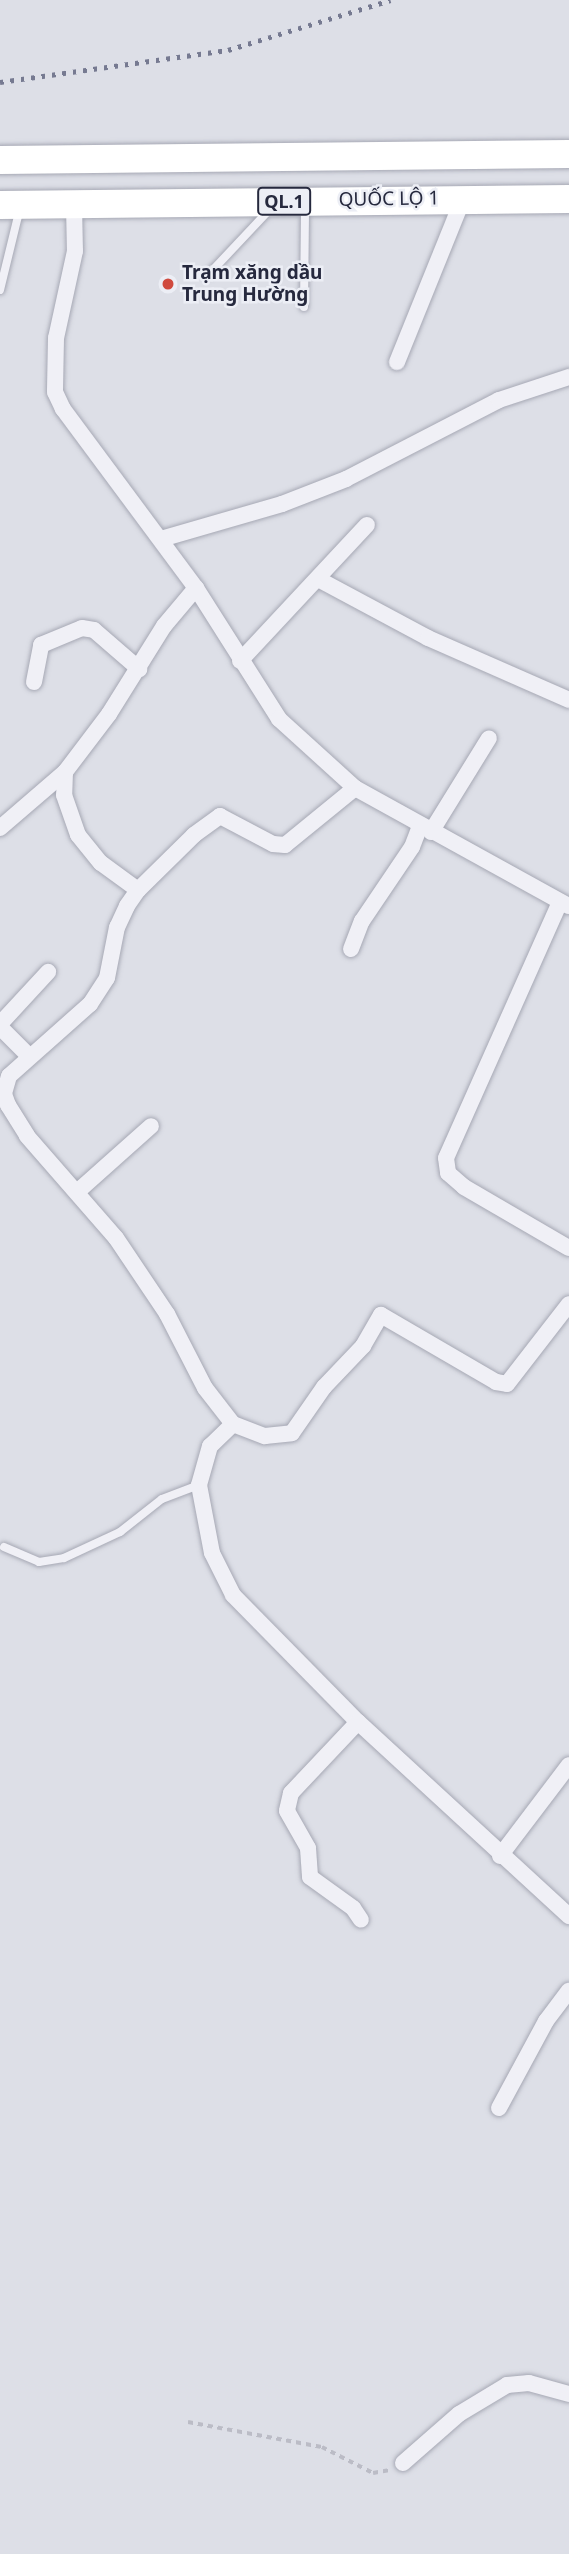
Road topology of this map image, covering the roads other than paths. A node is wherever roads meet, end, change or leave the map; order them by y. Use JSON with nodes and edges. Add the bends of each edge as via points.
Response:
{"nodes":[{"id":1,"x":569,"y":154,"type":"edge"},
{"id":2,"x":0,"y":160,"type":"edge"},
{"id":3,"x":49,"y":160,"type":"junction"},
{"id":4,"x":463,"y":199,"type":"junction"},
{"id":5,"x":569,"y":199,"type":"edge"},
{"id":6,"x":291,"y":201,"type":"junction"},
{"id":7,"x":10,"y":205,"type":"edge"},
{"id":8,"x":63,"y":205,"type":"junction"},
{"id":9,"x":209,"y":275,"type":"dead end"},
{"id":10,"x":0,"y":290,"type":"edge"},
{"id":11,"x":304,"y":307,"type":"dead end"},
{"id":12,"x":397,"y":362,"type":"dead end"},
{"id":13,"x":569,"y":377,"type":"edge"},
{"id":14,"x":367,"y":525,"type":"dead end"},
{"id":15,"x":161,"y":539,"type":"junction"},
{"id":16,"x":318,"y":579,"type":"junction"},
{"id":17,"x":196,"y":588,"type":"junction"},
{"id":18,"x":240,"y":662,"type":"junction"},
{"id":19,"x":139,"y":669,"type":"junction"},
{"id":20,"x":34,"y":682,"type":"dead end"},
{"id":21,"x":569,"y":700,"type":"edge"},
{"id":22,"x":489,"y":738,"type":"dead end"},
{"id":23,"x":65,"y":772,"type":"junction"},
{"id":24,"x":355,"y":788,"type":"junction"},
{"id":25,"x":0,"y":828,"type":"edge"},
{"id":26,"x":426,"y":829,"type":"junction"},
{"id":27,"x":138,"y":890,"type":"junction"},
{"id":28,"x":564,"y":904,"type":"edge"},
{"id":29,"x":351,"y":948,"type":"dead end"},
{"id":30,"x":48,"y":972,"type":"dead end"},
{"id":31,"x":0,"y":1026,"type":"edge"},
{"id":32,"x":29,"y":1056,"type":"junction"},
{"id":33,"x":151,"y":1126,"type":"dead end"},
{"id":34,"x":77,"y":1192,"type":"junction"},
{"id":35,"x":569,"y":1248,"type":"edge"},
{"id":36,"x":569,"y":1304,"type":"edge"},
{"id":37,"x":233,"y":1424,"type":"junction"},
{"id":38,"x":199,"y":1485,"type":"junction"},
{"id":39,"x":4,"y":1548,"type":"dead end"},
{"id":40,"x":358,"y":1721,"type":"junction"},
{"id":41,"x":569,"y":1765,"type":"edge"},
{"id":42,"x":500,"y":1856,"type":"junction"},
{"id":43,"x":569,"y":1916,"type":"edge"},
{"id":44,"x":361,"y":1920,"type":"dead end"},
{"id":45,"x":569,"y":1991,"type":"edge"},
{"id":46,"x":499,"y":2108,"type":"dead end"},
{"id":47,"x":569,"y":2394,"type":"edge"},
{"id":48,"x":403,"y":2463,"type":"road end"}],
"edges":[{"from":1,"to":3,"type":"highway"},
{"from":2,"to":3,"type":"highway"},
{"from":3,"to":8,"type":"highway"},
{"from":4,"to":5,"type":"highway","name":"QUỐC LỘ 1","number":"QL.1"},
{"from":4,"to":6,"type":"highway","name":"QUỐC LỘ 1","number":"QL.1"},
{"from":4,"to":12,"type":"street"},
{"from":6,"to":8,"type":"highway","name":"QUỐC LỘ 1","number":"QL.1"},
{"from":6,"to":9,"type":"lane"},
{"from":6,"to":11,"type":"lane"},
{"from":7,"to":8,"type":"highway","name":"QUỐC LỘ 1","number":"QL.1"},
{"from":7,"to":10,"type":"lane"},
{"from":8,"to":15,"type":"street","via":[[75,251],[56,338],[55,392],[63,410]]},
{"from":13,"to":15,"type":"street","via":[[499,400],[346,479],[282,504]]},
{"from":14,"to":16,"type":"street"},
{"from":15,"to":17,"type":"street"},
{"from":16,"to":18,"type":"street"},
{"from":16,"to":21,"type":"street","via":[[428,638]]},
{"from":17,"to":18,"type":"street"},
{"from":17,"to":19,"type":"street","via":[[164,626]]},
{"from":18,"to":24,"type":"street","via":[[279,719]]},
{"from":19,"to":20,"type":"street","via":[[94,630],[82,628],[41,645]]},
{"from":19,"to":23,"type":"street"},
{"from":22,"to":26,"type":"street"},
{"from":23,"to":25,"type":"street"},
{"from":23,"to":27,"type":"street","via":[[64,795],[78,835],[102,863]]},
{"from":24,"to":26,"type":"street"},
{"from":24,"to":27,"type":"street","via":[[285,845],[273,844],[218,816]]},
{"from":26,"to":28,"type":"street"},
{"from":26,"to":29,"type":"street","via":[[362,922]]},
{"from":27,"to":32,"type":"street","via":[[117,927],[100,991]]},
{"from":28,"to":35,"type":"street","via":[[446,1158],[448,1172],[464,1187]]},
{"from":30,"to":31,"type":"street"},
{"from":31,"to":32,"type":"street"},
{"from":32,"to":34,"type":"street","via":[[9,1076],[4,1094],[27,1136]]},
{"from":33,"to":34,"type":"street"},
{"from":34,"to":37,"type":"street","via":[[153,1293],[205,1388]]},
{"from":36,"to":37,"type":"street","via":[[507,1384],[496,1382],[381,1315],[363,1346],[289,1436],[265,1436]]},
{"from":37,"to":38,"type":"street","via":[[210,1446]]},
{"from":38,"to":39,"type":"lane","via":[[150,1506],[120,1532],[64,1558],[39,1562]]},
{"from":38,"to":40,"type":"street","via":[[212,1553],[233,1595]]},
{"from":40,"to":42,"type":"street"},
{"from":40,"to":44,"type":"street","via":[[291,1793],[287,1811],[308,1848],[310,1877],[353,1908]]},
{"from":41,"to":42,"type":"street"},
{"from":42,"to":43,"type":"street"},
{"from":45,"to":46,"type":"street"},
{"from":47,"to":48,"type":"street","via":[[517,2382],[507,2385],[459,2414]]}]}
